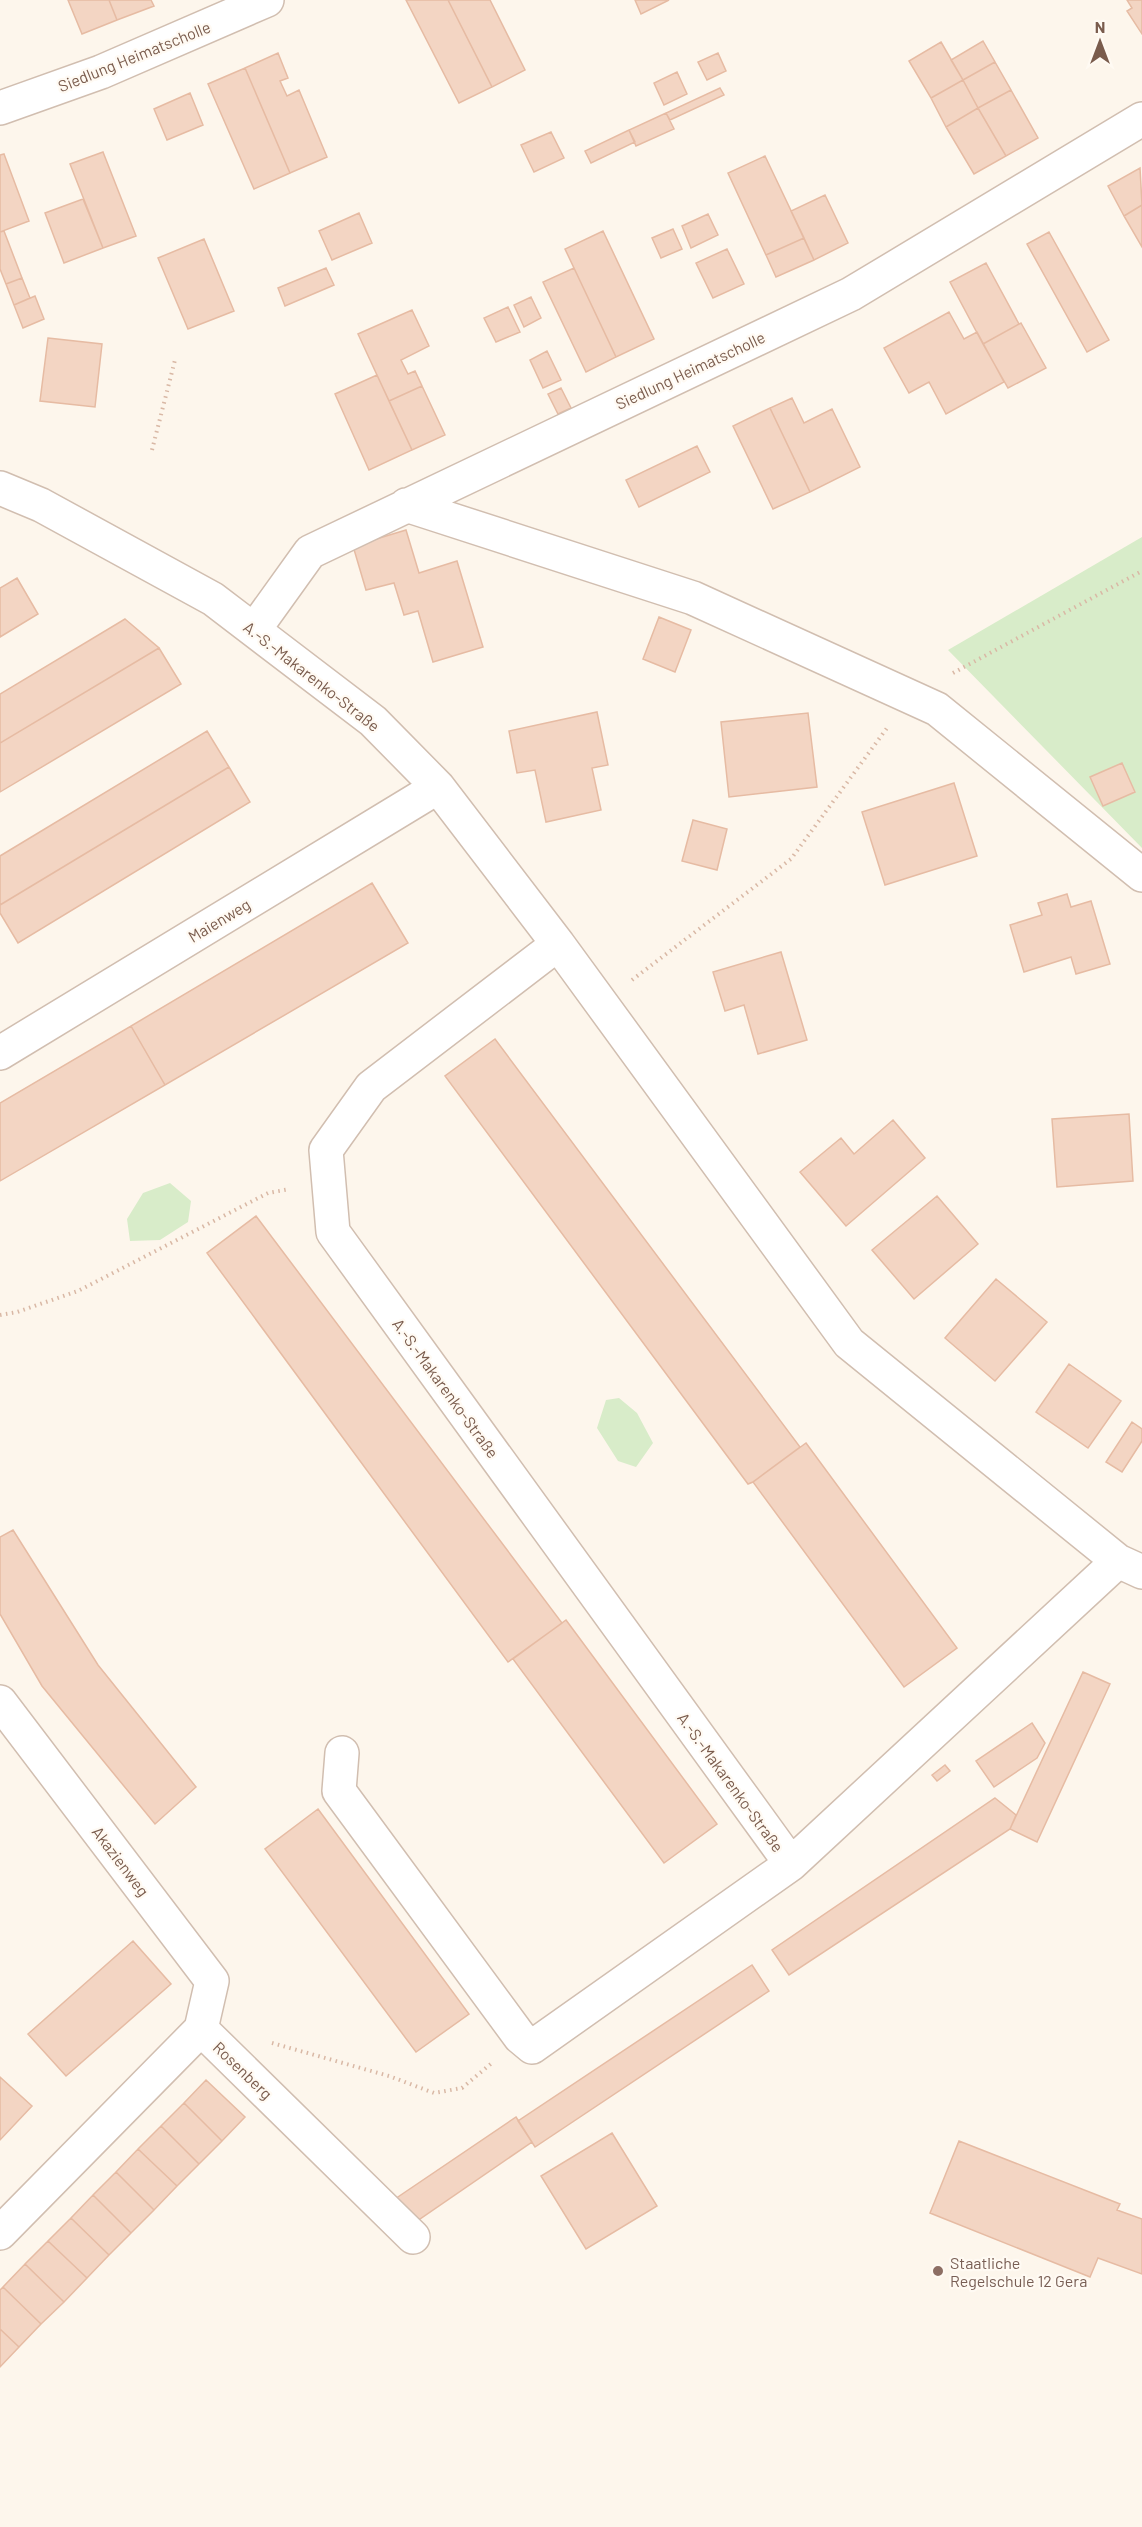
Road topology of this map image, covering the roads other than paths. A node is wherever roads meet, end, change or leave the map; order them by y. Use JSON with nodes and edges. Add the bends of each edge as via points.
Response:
{"nodes":[{"id":1,"x":267,"y":0,"type":"edge"},
{"id":2,"x":0,"y":108,"type":"edge"},
{"id":3,"x":1142,"y":119,"type":"edge"},
{"id":4,"x":0,"y":488,"type":"edge"},
{"id":5,"x":406,"y":505,"type":"junction"},
{"id":6,"x":254,"y":630,"type":"junction"},
{"id":7,"x":438,"y":788,"type":"junction"},
{"id":8,"x":1142,"y":875,"type":"edge"},
{"id":9,"x":558,"y":944,"type":"junction"},
{"id":10,"x":0,"y":1053,"type":"edge"},
{"id":11,"x":1130,"y":1566,"type":"edge"},
{"id":12,"x":0,"y":1702,"type":"edge"},
{"id":13,"x":342,"y":1753,"type":"dead end"},
{"id":14,"x":791,"y":1864,"type":"junction"},
{"id":15,"x":201,"y":2029,"type":"junction"},
{"id":16,"x":0,"y":2234,"type":"edge"},
{"id":17,"x":412,"y":2237,"type":"dead end"}],
"edges":[{"from":1,"to":2,"type":"street","name":"Siedlung Heimatscholle","via":[[101,72]]},
{"from":3,"to":5,"type":"street","name":"Siedlung Heimatscholle","via":[[851,294]]},
{"from":4,"to":6,"type":"street","name":"A.-S.-Makarenko-Straße","via":[[41,505],[213,599]]},
{"from":5,"to":6,"type":"street","name":"Siedlung Heimatscholle","via":[[310,552]]},
{"from":5,"to":8,"type":"street","via":[[693,598],[937,709]]},
{"from":6,"to":7,"type":"street","name":"A.-S.-Makarenko-Straße","via":[[373,721]]},
{"from":7,"to":9,"type":"street","name":"A.-S.-Makarenko-Straße"},
{"from":7,"to":10,"type":"street","name":"Maienweg"},
{"from":9,"to":11,"type":"street","name":"A.-S.-Makarenko-Straße","via":[[849,1343]]},
{"from":9,"to":14,"type":"street","name":"A.-S.-Makarenko-Straße","via":[[371,1087],[326,1150],[333,1232]]},
{"from":11,"to":14,"type":"street","name":"A.-S.-Makarenko-Straße"},
{"from":12,"to":15,"type":"street","name":"Akazienweg","via":[[212,1981]]},
{"from":13,"to":14,"type":"street","name":"A.-S.-Makarenko-Straße","via":[[339,1791],[520,2037],[532,2047]]},
{"from":15,"to":16,"type":"street","name":"Rosenberg"},
{"from":15,"to":17,"type":"street","name":"Rosenberg"}]}
